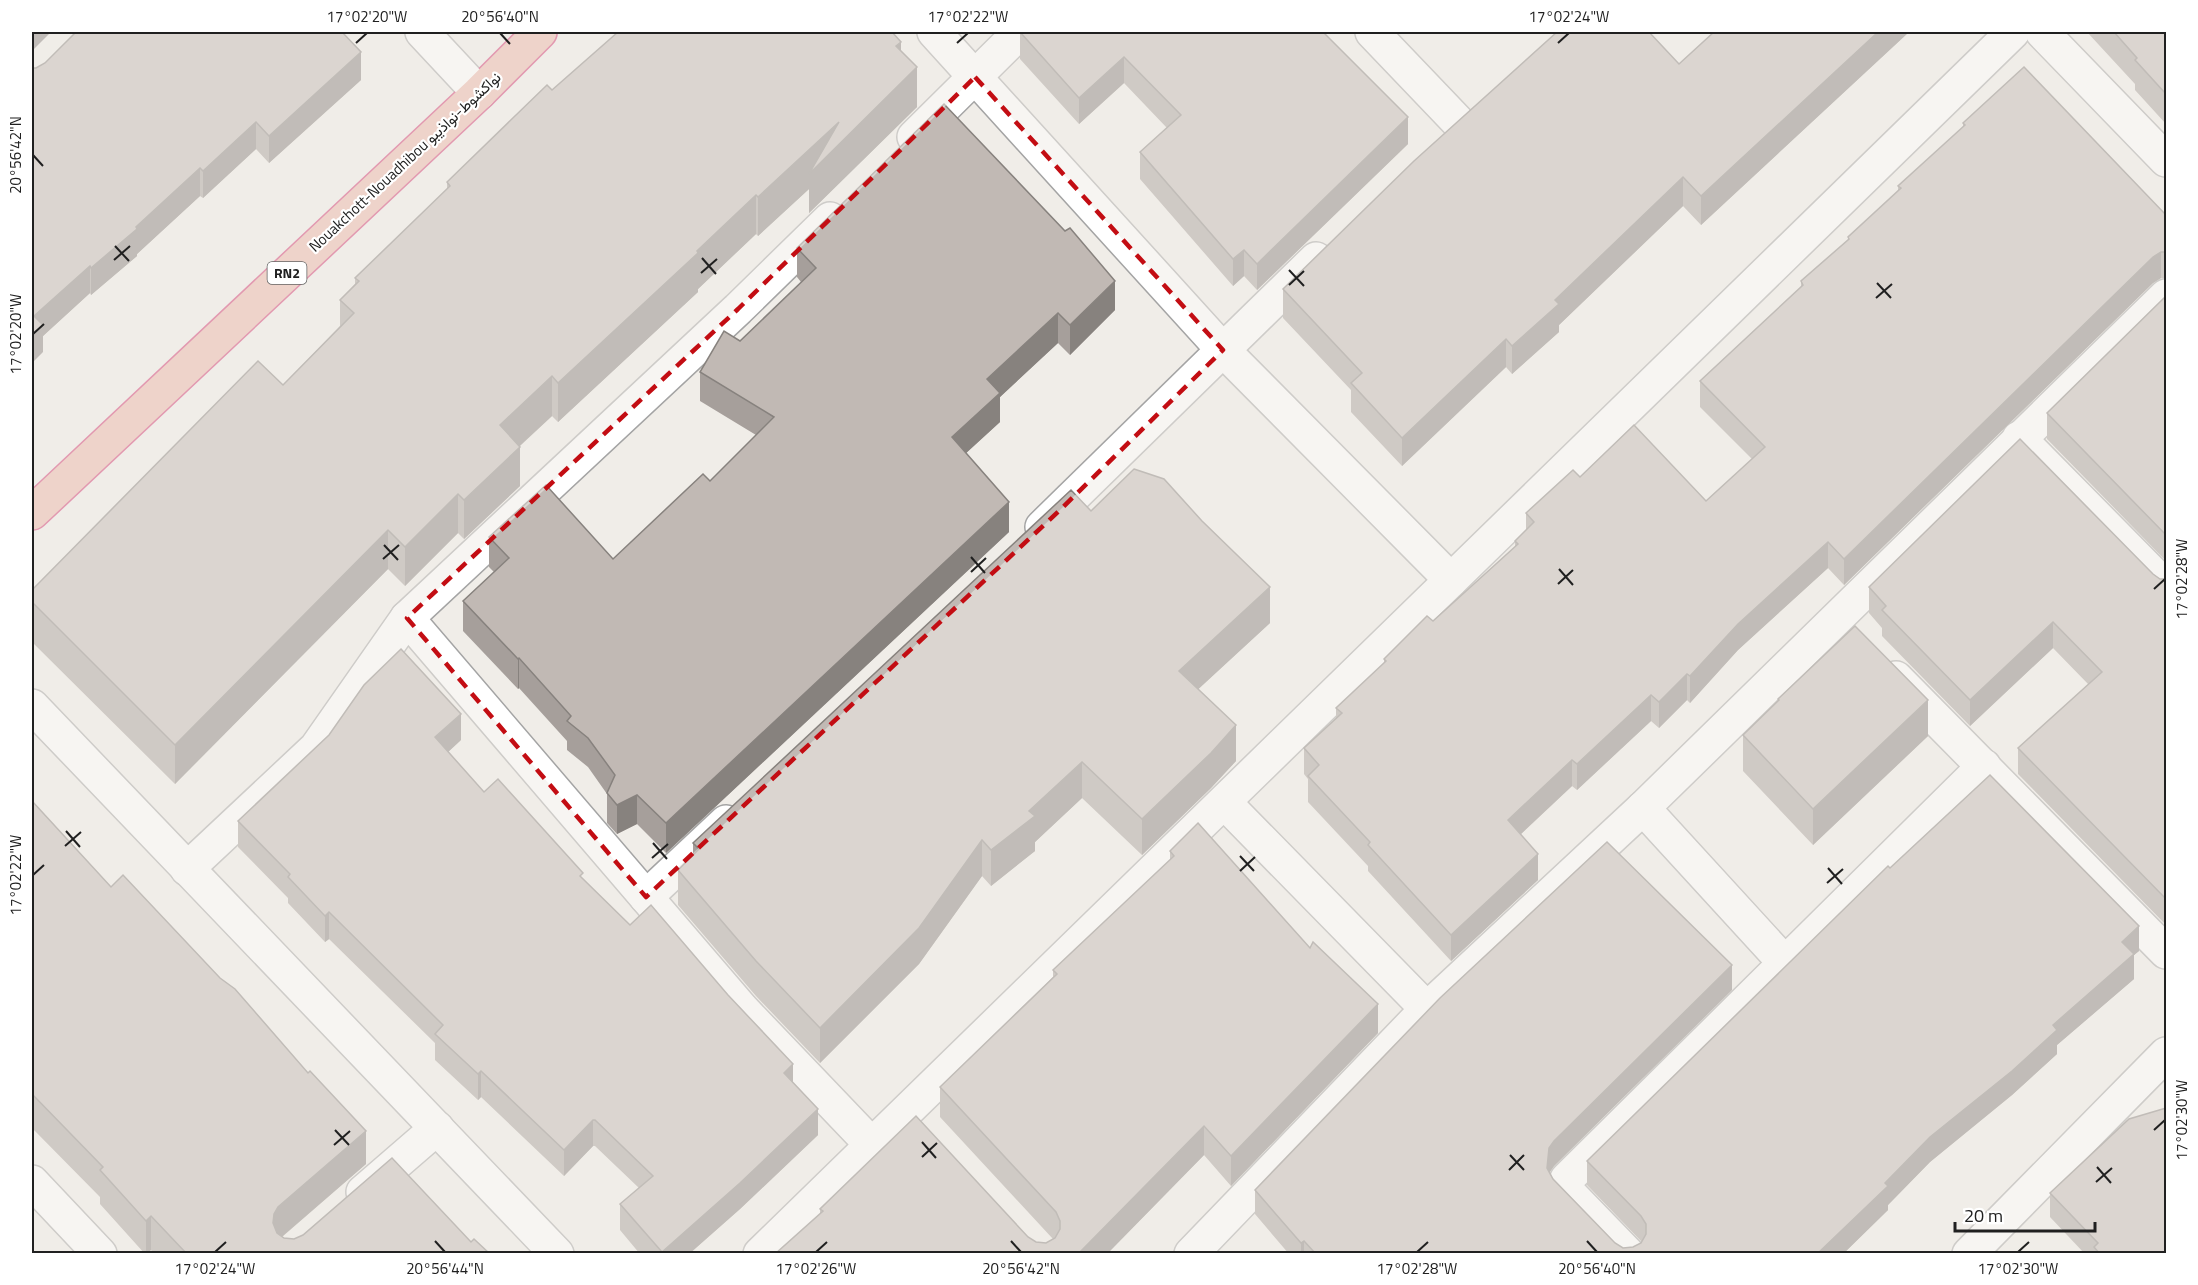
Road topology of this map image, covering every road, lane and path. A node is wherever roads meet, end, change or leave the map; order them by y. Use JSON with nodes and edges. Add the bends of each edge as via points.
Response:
{"nodes":[{"id":1,"x":422,"y":32,"type":"edge"},
{"id":2,"x":540,"y":32,"type":"edge"},
{"id":3,"x":934,"y":32,"type":"edge"},
{"id":4,"x":1020,"y":32,"type":"edge"},
{"id":5,"x":1372,"y":32,"type":"edge"},
{"id":6,"x":2013,"y":32,"type":"edge"},
{"id":7,"x":2055,"y":36,"type":"edge"},
{"id":8,"x":975,"y":77,"type":"junction"},
{"id":9,"x":478,"y":93,"type":"junction"},
{"id":10,"x":1484,"y":100,"type":"edge"},
{"id":11,"x":1459,"y":123,"type":"junction"},
{"id":12,"x":1434,"y":146,"type":"edge"},
{"id":13,"x":890,"y":160,"type":"edge"},
{"id":14,"x":2166,"y":160,"type":"edge"},
{"id":15,"x":848,"y":201,"type":"edge"},
{"id":16,"x":1333,"y":242,"type":"edge"},
{"id":17,"x":2166,"y":296,"type":"edge"},
{"id":18,"x":1223,"y":350,"type":"junction"},
{"id":19,"x":2019,"y":438,"type":"junction"},
{"id":20,"x":32,"y":513,"type":"edge"},
{"id":21,"x":1017,"y":550,"type":"edge"},
{"id":22,"x":1451,"y":580,"type":"junction"},
{"id":23,"x":2166,"y":587,"type":"edge"},
{"id":24,"x":1837,"y":617,"type":"junction"},
{"id":25,"x":407,"y":618,"type":"junction"},
{"id":26,"x":32,"y":706,"type":"edge"},
{"id":27,"x":1984,"y":766,"type":"junction"},
{"id":28,"x":748,"y":800,"type":"edge"},
{"id":29,"x":1224,"y":802,"type":"junction"},
{"id":30,"x":1643,"y":808,"type":"junction"},
{"id":31,"x":188,"y":869,"type":"junction"},
{"id":32,"x":646,"y":897,"type":"junction"},
{"id":33,"x":2166,"y":952,"type":"edge"},
{"id":34,"x":1785,"y":963,"type":"junction"},
{"id":35,"x":1427,"y":1009,"type":"junction"},
{"id":36,"x":2166,"y":1054,"type":"edge"},
{"id":37,"x":908,"y":1109,"type":"junction"},
{"id":38,"x":437,"y":1128,"type":"junction"},
{"id":39,"x":931,"y":1134,"type":"edge"},
{"id":40,"x":871,"y":1144,"type":"junction"},
{"id":41,"x":32,"y":1182,"type":"edge"},
{"id":42,"x":337,"y":1214,"type":"edge"},
{"id":43,"x":100,"y":1254,"type":"edge"},
{"id":44,"x":557,"y":1254,"type":"edge"},
{"id":45,"x":760,"y":1254,"type":"edge"},
{"id":46,"x":1191,"y":1254,"type":"edge"},
{"id":47,"x":1628,"y":1254,"type":"edge"},
{"id":48,"x":1969,"y":1254,"type":"edge"}],
"edges":[{"from":1,"to":9,"type":"street"},
{"from":2,"to":9,"type":"highway","name":"Nouakchott-Nouadhibou نواكشوط-نواذيبو","number":"RN2"},
{"from":3,"to":8,"type":"street"},
{"from":4,"to":8,"type":"street"},
{"from":5,"to":11,"type":"street"},
{"from":6,"to":22,"type":"street"},
{"from":7,"to":14,"type":"street"},
{"from":8,"to":13,"type":"street"},
{"from":8,"to":18,"type":"street"},
{"from":9,"to":20,"type":"highway","name":"Nouakchott-Nouadhibou نواكشوط-نواذيبو","number":"RN2"},
{"from":10,"to":11,"type":"street"},
{"from":11,"to":12,"type":"street"},
{"from":15,"to":25,"type":"street"},
{"from":16,"to":18,"type":"street"},
{"from":17,"to":19,"type":"street"},
{"from":18,"to":21,"type":"street"},
{"from":18,"to":22,"type":"street"},
{"from":19,"to":23,"type":"street"},
{"from":19,"to":24,"type":"street"},
{"from":22,"to":29,"type":"street"},
{"from":24,"to":27,"type":"street"},
{"from":24,"to":30,"type":"street"},
{"from":25,"to":31,"type":"street","via":[[316,748]]},
{"from":25,"to":32,"type":"street"},
{"from":26,"to":31,"type":"street"},
{"from":27,"to":33,"type":"street"},
{"from":27,"to":34,"type":"street"},
{"from":28,"to":32,"type":"street"},
{"from":29,"to":35,"type":"street"},
{"from":29,"to":37,"type":"street"},
{"from":30,"to":34,"type":"street"},
{"from":30,"to":35,"type":"street"},
{"from":31,"to":38,"type":"street"},
{"from":32,"to":40,"type":"street","via":[[742,1009]]},
{"from":34,"to":47,"type":"street","via":[[1567,1179],[1566,1190]]},
{"from":35,"to":46,"type":"street"},
{"from":36,"to":48,"type":"street"},
{"from":37,"to":39,"type":"street"},
{"from":37,"to":40,"type":"street"},
{"from":38,"to":42,"type":"street"},
{"from":38,"to":44,"type":"street"},
{"from":40,"to":45,"type":"street"},
{"from":41,"to":43,"type":"street"}]}
